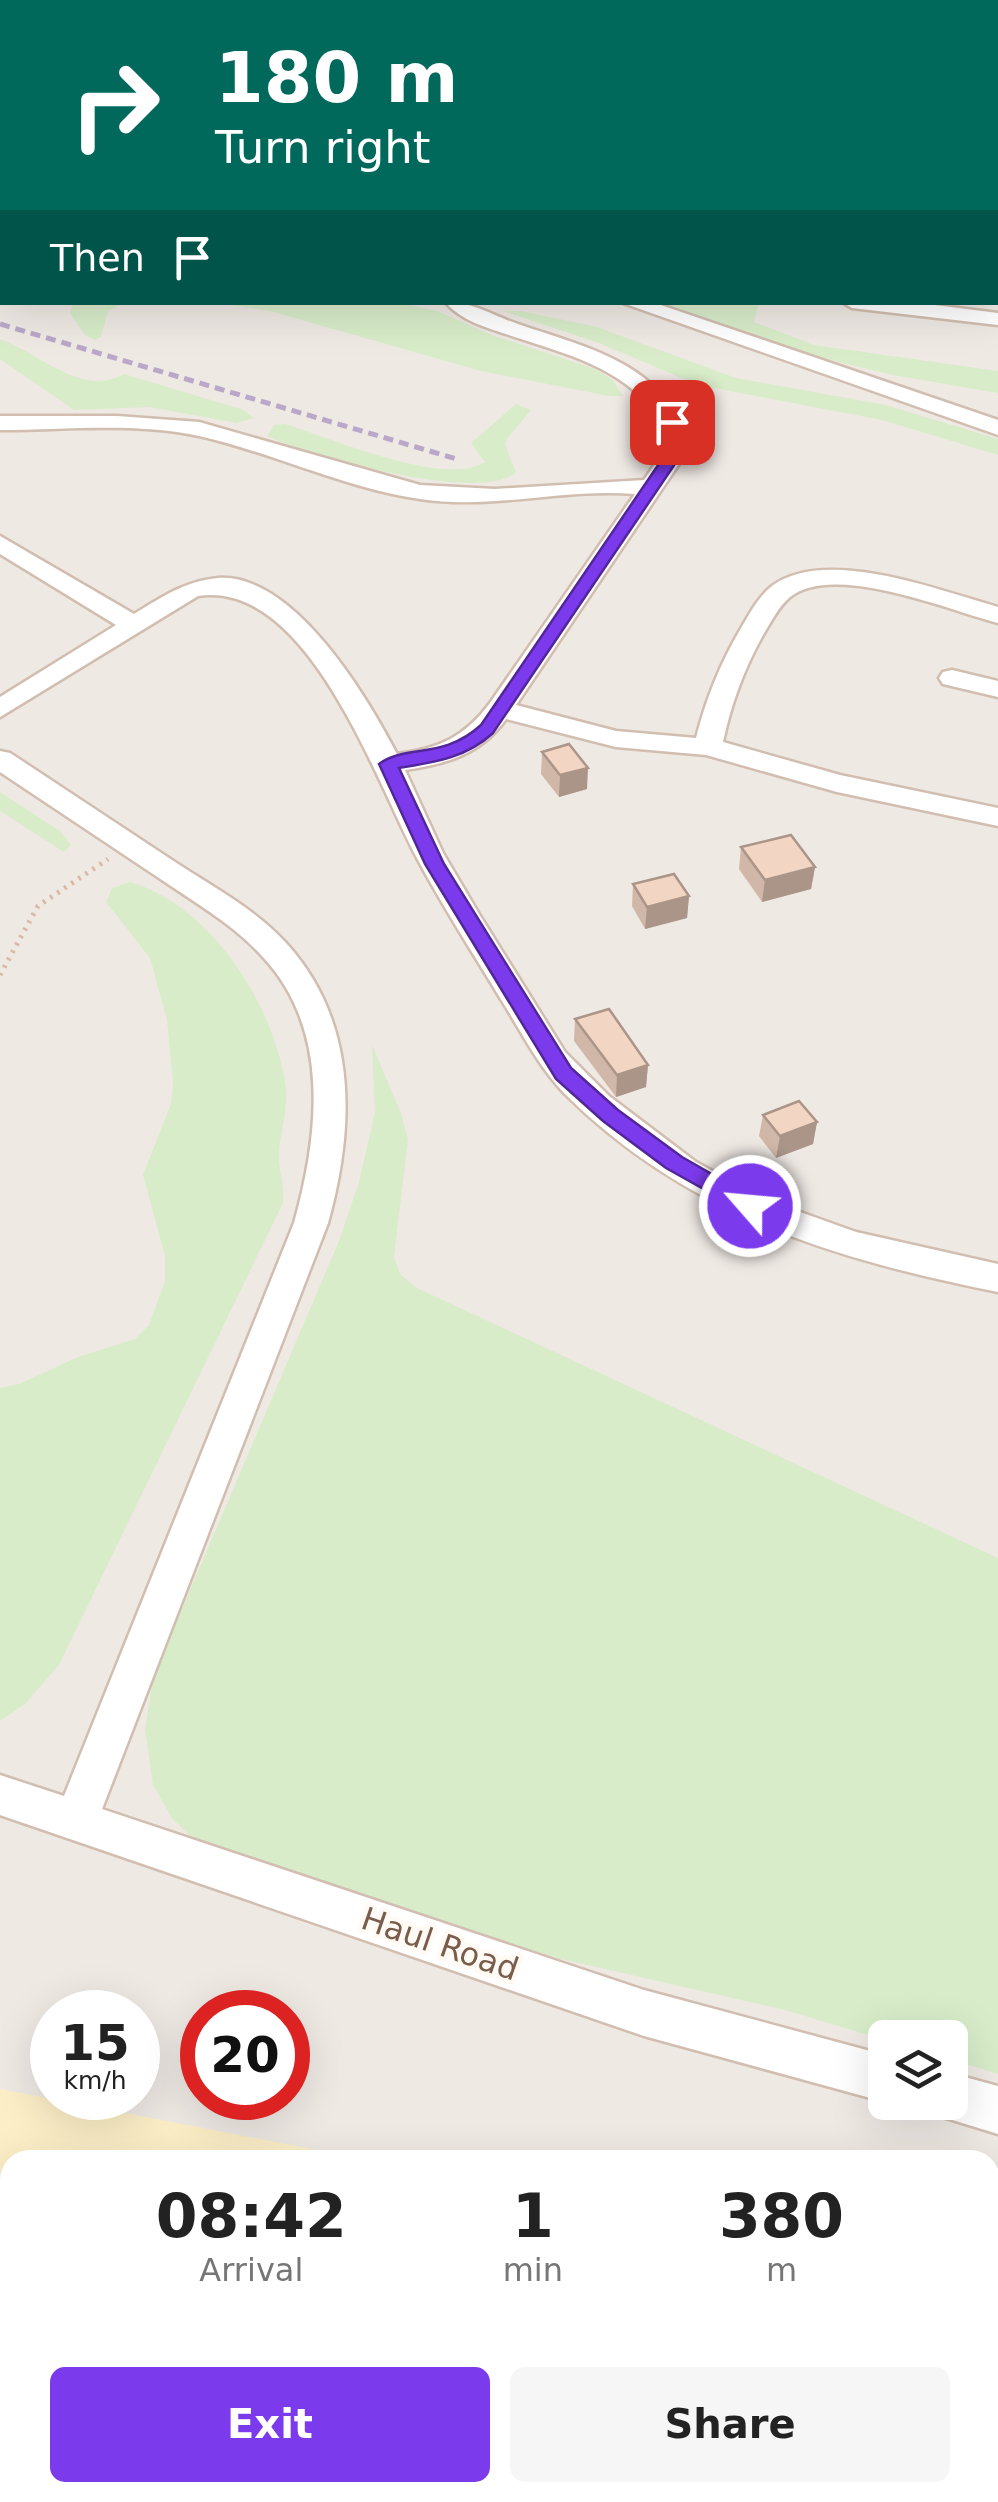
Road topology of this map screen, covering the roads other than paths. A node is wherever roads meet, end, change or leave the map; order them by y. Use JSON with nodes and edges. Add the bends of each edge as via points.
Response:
{"nodes":[{"id":1,"x":460,"y":305,"type":"edge"},
{"id":2,"x":639,"y":305,"type":"edge"},
{"id":3,"x":878,"y":305,"type":"edge"},
{"id":4,"x":998,"y":319,"type":"edge"},
{"id":5,"x":0,"y":423,"type":"edge"},
{"id":6,"x":998,"y":428,"type":"edge"},
{"id":7,"x":651,"y":488,"type":"junction"},
{"id":8,"x":0,"y":543,"type":"edge"},
{"id":9,"x":998,"y":615,"type":"edge"},
{"id":10,"x":134,"y":625,"type":"junction"},
{"id":11,"x":952,"y":678,"type":"dead end"},
{"id":12,"x":998,"y":689,"type":"edge"},
{"id":13,"x":0,"y":709,"type":"edge"},
{"id":14,"x":500,"y":710,"type":"junction"},
{"id":15,"x":708,"y":747,"type":"junction"},
{"id":16,"x":0,"y":759,"type":"edge"},
{"id":17,"x":388,"y":764,"type":"junction"},
{"id":18,"x":998,"y":816,"type":"edge"},
{"id":19,"x":998,"y":1278,"type":"edge"},
{"id":20,"x":0,"y":1795,"type":"edge"},
{"id":21,"x":76,"y":1820,"type":"junction"},
{"id":22,"x":868,"y":2074,"type":"edge"},
{"id":23,"x":968,"y":2101,"type":"edge"},
{"id":24,"x":998,"y":2110,"type":"edge"}],
"edges":[{"from":1,"to":7,"type":"lane","via":[[628,374],[678,434]]},
{"from":2,"to":6,"type":"lane"},
{"from":3,"to":4,"type":"lane"},
{"from":5,"to":7,"type":"lane","via":[[199,429],[375,483],[437,494]]},
{"from":7,"to":14,"type":"lane"},
{"from":8,"to":10,"type":"lane"},
{"from":9,"to":15,"type":"lane","via":[[844,578],[790,586],[770,603],[728,673]]},
{"from":10,"to":13,"type":"lane"},
{"from":10,"to":17,"type":"lane","via":[[199,586],[224,584],[256,595],[310,644]]},
{"from":11,"to":12,"type":"lane"},
{"from":14,"to":15,"type":"lane","via":[[616,739]]},
{"from":14,"to":17,"type":"lane","via":[[460,749]]},
{"from":15,"to":18,"type":"lane","via":[[837,783]]},
{"from":16,"to":21,"type":"lane","via":[[235,916],[276,952],[324,1044],[333,1108],[324,1182],[311,1223]]},
{"from":17,"to":19,"type":"lane","via":[[448,886],[554,1060],[590,1098],[701,1182],[750,1206],[851,1242]]},
{"from":20,"to":21,"type":"lane","name":"Haul Road"},
{"from":21,"to":22,"type":"lane","name":"Haul Road","via":[[644,2013]]},
{"from":23,"to":24,"type":"lane"}]}
